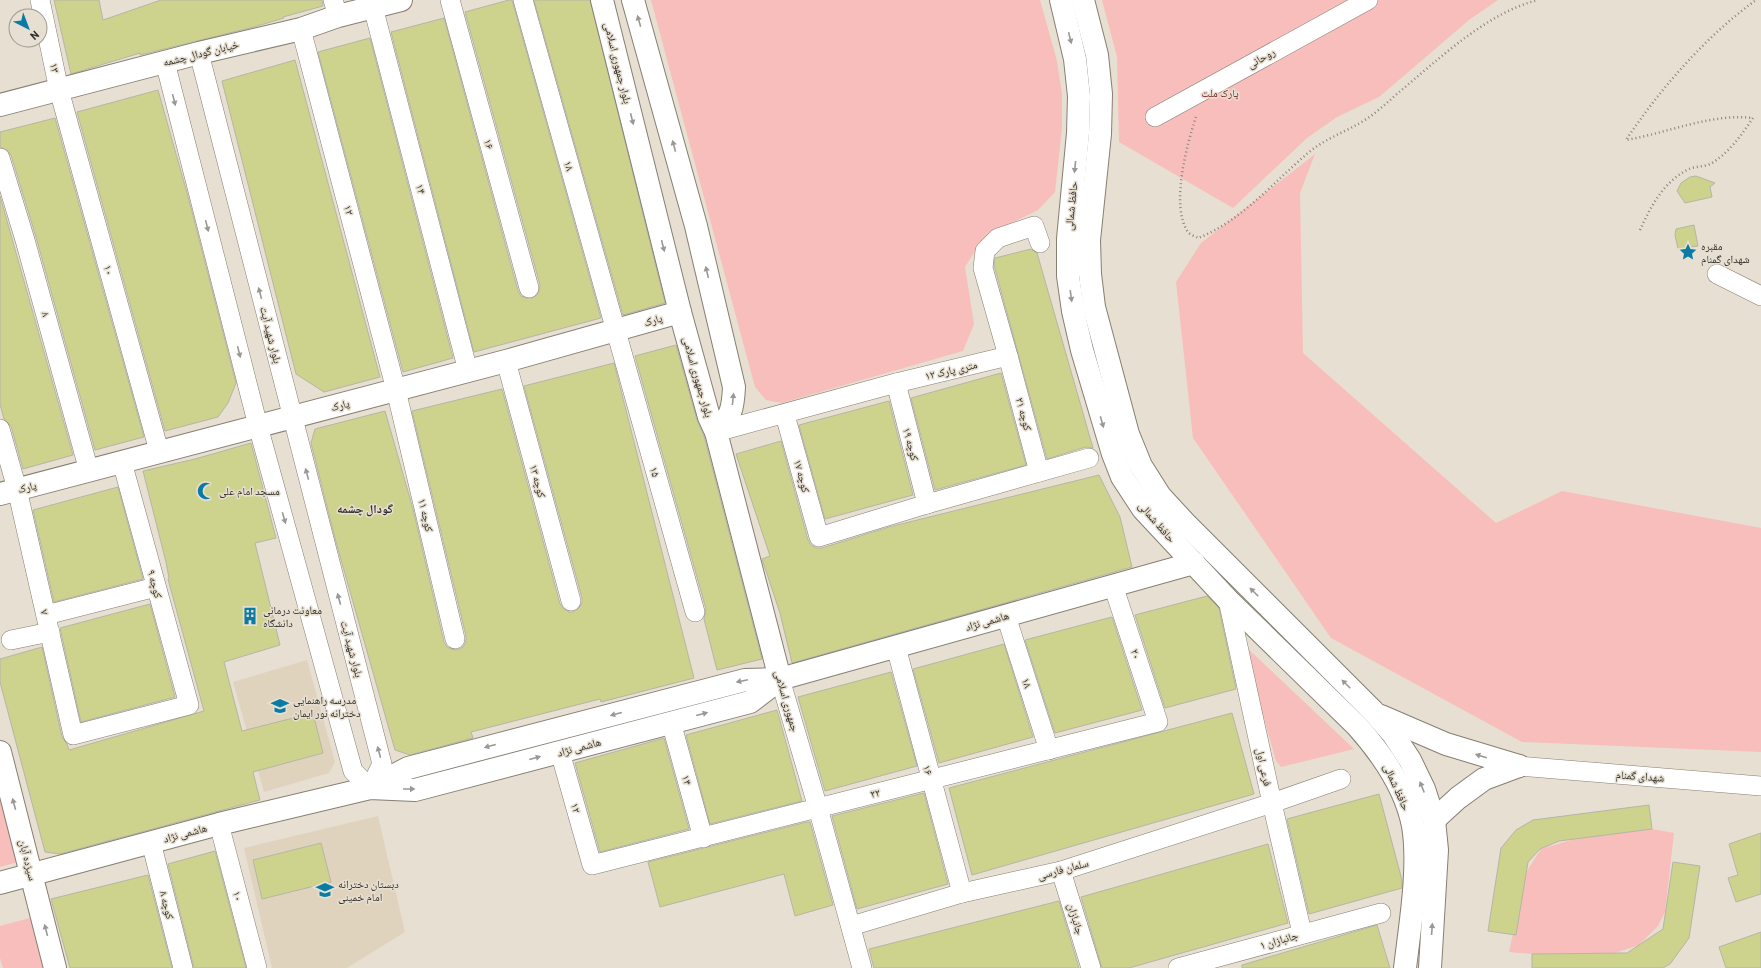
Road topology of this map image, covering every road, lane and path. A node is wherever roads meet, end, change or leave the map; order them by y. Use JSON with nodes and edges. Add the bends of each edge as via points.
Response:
{"nodes":[{"id":1,"x":40,"y":0,"type":"edge"},
{"id":2,"x":401,"y":0,"type":"edge"},
{"id":3,"x":450,"y":0,"type":"edge"},
{"id":4,"x":523,"y":0,"type":"edge"},
{"id":5,"x":602,"y":0,"type":"edge"},
{"id":6,"x":633,"y":0,"type":"edge"},
{"id":7,"x":1060,"y":0,"type":"edge"},
{"id":8,"x":1083,"y":0,"type":"edge"},
{"id":9,"x":1368,"y":0,"type":"edge"},
{"id":10,"x":1538,"y":0,"type":"edge"},
{"id":11,"x":1756,"y":0,"type":"edge"},
{"id":12,"x":373,"y":7,"type":"junction"},
{"id":13,"x":335,"y":8,"type":"edge"},
{"id":14,"x":301,"y":29,"type":"junction"},
{"id":15,"x":199,"y":53,"type":"junction"},
{"id":16,"x":165,"y":62,"type":"junction"},
{"id":17,"x":59,"y":90,"type":"junction"},
{"id":18,"x":0,"y":105,"type":"edge"},
{"id":19,"x":1155,"y":116,"type":"dead end"},
{"id":20,"x":1196,"y":117,"type":"dead end"},
{"id":21,"x":0,"y":158,"type":"edge"},
{"id":22,"x":1640,"y":230,"type":"dead end"},
{"id":23,"x":1040,"y":243,"type":"dead end"},
{"id":24,"x":1717,"y":274,"type":"dead end"},
{"id":25,"x":529,"y":288,"type":"dead end"},
{"id":26,"x":1761,"y":296,"type":"edge"},
{"id":27,"x":680,"y":312,"type":"junction"},
{"id":28,"x":616,"y":332,"type":"junction"},
{"id":29,"x":1008,"y":356,"type":"junction"},
{"id":30,"x":506,"y":361,"type":"junction"},
{"id":31,"x":468,"y":371,"type":"junction"},
{"id":32,"x":896,"y":383,"type":"junction"},
{"id":33,"x":396,"y":390,"type":"junction"},
{"id":34,"x":786,"y":415,"type":"junction"},
{"id":35,"x":292,"y":417,"type":"junction"},
{"id":36,"x":258,"y":426,"type":"junction"},
{"id":37,"x":0,"y":429,"type":"edge"},
{"id":38,"x":716,"y":432,"type":"junction"},
{"id":39,"x":159,"y":451,"type":"junction"},
{"id":40,"x":1089,"y":458,"type":"dead end"},
{"id":41,"x":122,"y":462,"type":"junction"},
{"id":42,"x":89,"y":471,"type":"junction"},
{"id":43,"x":1039,"y":472,"type":"junction"},
{"id":44,"x":8,"y":492,"type":"edge"},
{"id":45,"x":927,"y":504,"type":"junction"},
{"id":46,"x":1194,"y":563,"type":"junction"},
{"id":47,"x":1113,"y":586,"type":"junction"},
{"id":48,"x":156,"y":587,"type":"junction"},
{"id":49,"x":1228,"y":600,"type":"junction"},
{"id":50,"x":571,"y":601,"type":"dead end"},
{"id":51,"x":695,"y":612,"type":"dead end"},
{"id":52,"x":1006,"y":616,"type":"junction"},
{"id":53,"x":48,"y":624,"type":"junction"},
{"id":54,"x":455,"y":639,"type":"dead end"},
{"id":55,"x":11,"y":640,"type":"dead end"},
{"id":56,"x":896,"y":646,"type":"junction"},
{"id":57,"x":780,"y":679,"type":"junction"},
{"id":58,"x":1373,"y":711,"type":"junction"},
{"id":59,"x":671,"y":722,"type":"junction"},
{"id":60,"x":1158,"y":722,"type":"joint"},
{"id":61,"x":73,"y":735,"type":"joint"},
{"id":62,"x":1049,"y":750,"type":"junction"},
{"id":63,"x":0,"y":752,"type":"edge"},
{"id":64,"x":560,"y":752,"type":"junction"},
{"id":65,"x":1519,"y":766,"type":"junction"},
{"id":66,"x":931,"y":779,"type":"junction"},
{"id":67,"x":1341,"y":779,"type":"dead end"},
{"id":68,"x":1761,"y":786,"type":"edge"},
{"id":69,"x":370,"y":788,"type":"junction"},
{"id":70,"x":1272,"y":803,"type":"junction"},
{"id":71,"x":818,"y":808,"type":"junction"},
{"id":72,"x":1434,"y":820,"type":"junction"},
{"id":73,"x":219,"y":824,"type":"junction"},
{"id":74,"x":703,"y":838,"type":"junction"},
{"id":75,"x":151,"y":842,"type":"junction"},
{"id":76,"x":592,"y":865,"type":"joint"},
{"id":77,"x":1061,"y":871,"type":"junction"},
{"id":78,"x":32,"y":874,"type":"junction"},
{"id":79,"x":0,"y":883,"type":"edge"},
{"id":80,"x":962,"y":893,"type":"junction"},
{"id":81,"x":1381,"y":913,"type":"dead end"},
{"id":82,"x":851,"y":926,"type":"junction"},
{"id":83,"x":1302,"y":933,"type":"junction"},
{"id":84,"x":55,"y":968,"type":"edge"},
{"id":85,"x":183,"y":968,"type":"edge"},
{"id":86,"x":257,"y":968,"type":"edge"},
{"id":87,"x":862,"y":968,"type":"edge"},
{"id":88,"x":1091,"y":968,"type":"edge"},
{"id":89,"x":1178,"y":968,"type":"edge"},
{"id":90,"x":1406,"y":968,"type":"edge"},
{"id":91,"x":1430,"y":968,"type":"edge"}],
"edges":[{"from":1,"to":17,"type":"street","name":"۱۳"},
{"from":2,"to":12,"type":"main road","name":"خیابان گودال چشمه"},
{"from":3,"to":25,"type":"street","name":"۱۶"},
{"from":4,"to":28,"type":"street","name":"۱۸"},
{"from":5,"to":27,"type":"main road","name":"بلوار جمهوری اسلامی","one_way":true},
{"from":38,"to":6,"type":"main road","name":"بلوار جمهوری اسلامی","one_way":true,"via":[[727,421],[733,404],[734,387],[696,226]]},
{"from":7,"to":46,"type":"main road","name":"حافظ شمالی","one_way":true,"via":[[1075,59],[1079,96],[1068,239],[1068,276],[1079,337],[1108,441],[1122,476],[1143,509]]},
{"from":58,"to":8,"type":"main road","name":"حافظ شمالی","one_way":true,"via":[[1160,496],[1142,466],[1131,440],[1103,345],[1094,307],[1090,274],[1089,240],[1100,134],[1101,94],[1097,55]]},
{"from":9,"to":19,"type":"street","name":"روحانی"},
{"from":10,"to":20,"type":"path","via":[[1521,4],[1485,25],[1439,58],[1368,118],[1320,142],[1234,218],[1214,232],[1198,238],[1188,233],[1182,218],[1179,194],[1188,141]]},
{"from":11,"to":22,"type":"path","via":[[1712,37],[1686,64],[1639,120],[1626,140],[1736,116],[1753,118],[1736,142],[1712,163],[1690,169],[1674,178],[1650,209]]},
{"from":12,"to":13,"type":"main road","name":"خیابان گودال چشمه"},
{"from":12,"to":31,"type":"street","name":"۱۴"},
{"from":13,"to":14,"type":"main road","name":"خیابان گودال چشمه"},
{"from":14,"to":15,"type":"main road","name":"خیابان گودال چشمه"},
{"from":14,"to":33,"type":"street","name":"۱۲"},
{"from":15,"to":16,"type":"main road","name":"خیابان گودال چشمه"},
{"from":35,"to":15,"type":"street","name":"بلوار شهید آیت","one_way":true},
{"from":16,"to":17,"type":"main road","name":"خیابان گودال چشمه"},
{"from":16,"to":36,"type":"street","one_way":true},
{"from":17,"to":18,"type":"main road","name":"خیابان گودال چشمه"},
{"from":17,"to":39,"type":"street","name":"۱۰"},
{"from":21,"to":42,"type":"street","name":"۸"},
{"from":23,"to":29,"type":"street","via":[[1034,226],[998,238],[985,251],[983,268]]},
{"from":24,"to":26,"type":"street"},
{"from":27,"to":28,"type":"main road","name":"پارک"},
{"from":27,"to":38,"type":"main road","name":"بلوار جمهوری اسلامی","via":[[709,417]]},
{"from":28,"to":30,"type":"main road","name":"پارک"},
{"from":28,"to":51,"type":"street","name":"۱۵"},
{"from":29,"to":32,"type":"street","name":"۱۲ متری پارک"},
{"from":29,"to":43,"type":"street","name":"کوچه ۲۱"},
{"from":30,"to":31,"type":"main road","name":"پارک"},
{"from":30,"to":50,"type":"street","name":"کوچه ۱۳"},
{"from":31,"to":33,"type":"main road","name":"پارک"},
{"from":32,"to":34,"type":"street","name":"۱۲ متری پارک"},
{"from":32,"to":45,"type":"street","name":"کوچه ۱۹"},
{"from":33,"to":35,"type":"main road","name":"پارک"},
{"from":33,"to":54,"type":"street","name":"کوچه ۱۱"},
{"from":34,"to":38,"type":"street","name":"۱۲ متری پارک"},
{"from":34,"to":45,"type":"street","name":"کوچه ۱۷","via":[[819,537]]},
{"from":35,"to":36,"type":"main road","name":"پارک"},
{"from":69,"to":35,"type":"street","name":"بلوار شهید آیت","one_way":true,"via":[[382,764]]},
{"from":36,"to":39,"type":"main road","name":"پارک"},
{"from":36,"to":69,"type":"street","one_way":true,"via":[[354,771]]},
{"from":37,"to":44,"type":"street","name":"۷"},
{"from":38,"to":57,"type":"main road","name":"جمهوری اسلامی"},
{"from":39,"to":41,"type":"main road","name":"پارک"},
{"from":40,"to":43,"type":"street"},
{"from":41,"to":42,"type":"main road","name":"پارک"},
{"from":41,"to":48,"type":"street","name":"کوچه ۹"},
{"from":42,"to":44,"type":"main road","name":"پارک"},
{"from":43,"to":45,"type":"street"},
{"from":44,"to":53,"type":"street","name":"۷"},
{"from":46,"to":47,"type":"main road","name":"هاشمی نژاد"},
{"from":46,"to":49,"type":"main road","name":"حافظ شمالی"},
{"from":47,"to":52,"type":"main road","name":"هاشمی نژاد"},
{"from":47,"to":60,"type":"street","name":"۲۰"},
{"from":48,"to":53,"type":"street"},
{"from":48,"to":61,"type":"street","name":"کوچه ۹","via":[[189,705]]},
{"from":49,"to":70,"type":"street","name":"فرعی اول"},
{"from":49,"to":90,"type":"main road","name":"حافظ شمالی","via":[[1357,726],[1376,747],[1391,771],[1412,825],[1416,851]]},
{"from":52,"to":56,"type":"main road","name":"هاشمی نژاد"},
{"from":52,"to":62,"type":"street","name":"۱۸"},
{"from":53,"to":55,"type":"street"},
{"from":53,"to":61,"type":"street","name":"۷"},
{"from":56,"to":57,"type":"main road","name":"هاشمی نژاد"},
{"from":56,"to":66,"type":"street","name":"۱۶"},
{"from":59,"to":57,"type":"main road","name":"هاشمی نژاد","one_way":true,"via":[[750,702]]},
{"from":57,"to":69,"type":"main road","name":"هاشمی نژاد","one_way":true,"via":[[745,680],[408,768]]},
{"from":57,"to":71,"type":"street","name":"جمهوری اسلامی"},
{"from":65,"to":58,"type":"main road","one_way":true,"via":[[1446,744],[1396,724]]},
{"from":72,"to":58,"type":"main road","name":"حافظ شمالی","one_way":true,"via":[[1424,789],[1410,760],[1394,734]]},
{"from":59,"to":64,"type":"main road","name":"هاشمی نژاد"},
{"from":59,"to":74,"type":"street","name":"۱۴"},
{"from":60,"to":62,"type":"street","name":"۲۲"},
{"from":62,"to":66,"type":"street","name":"۲۲"},
{"from":78,"to":63,"type":"main road","name":"سیزده آبان","one_way":true},
{"from":69,"to":64,"type":"main road","name":"هاشمی نژاد","one_way":true,"via":[[415,790]]},
{"from":64,"to":76,"type":"street","name":"۱۲"},
{"from":65,"to":68,"type":"street","name":"شهدای گمنام"},
{"from":65,"to":72,"type":"main road","via":[[1484,779]]},
{"from":66,"to":71,"type":"street","name":"۲۲"},
{"from":66,"to":80,"type":"street","name":"۱۶"},
{"from":67,"to":70,"type":"street","name":"سلمان فارسی"},
{"from":69,"to":73,"type":"main road","name":"هاشمی نژاد"},
{"from":70,"to":77,"type":"street","name":"سلمان فارسی"},
{"from":70,"to":83,"type":"street","name":"فرعی اول"},
{"from":71,"to":74,"type":"street","name":"۲۲"},
{"from":71,"to":82,"type":"street","name":"جمهوری اسلامی"},
{"from":91,"to":72,"type":"main road","name":"حافظ شمالی","one_way":true,"via":[[1437,850]]},
{"from":73,"to":75,"type":"main road","name":"هاشمی نژاد"},
{"from":73,"to":86,"type":"street","name":"۱۰"},
{"from":74,"to":76,"type":"street","name":"۲۲"},
{"from":75,"to":78,"type":"main road","name":"هاشمی نژاد"},
{"from":75,"to":85,"type":"street","name":"کوچه ۸"},
{"from":77,"to":80,"type":"street","name":"سلمان فارسی"},
{"from":77,"to":88,"type":"street","name":"جانبازان"},
{"from":78,"to":79,"type":"main road","name":"هاشمی نژاد"},
{"from":84,"to":78,"type":"main road","name":"سیزده آبان","one_way":true},
{"from":80,"to":82,"type":"street","name":"سلمان فارسی"},
{"from":81,"to":83,"type":"street","name":"جانبازان ۱"},
{"from":82,"to":87,"type":"street","name":"جمهوری اسلامی"},
{"from":83,"to":89,"type":"street","name":"جانبازان ۱"}]}
